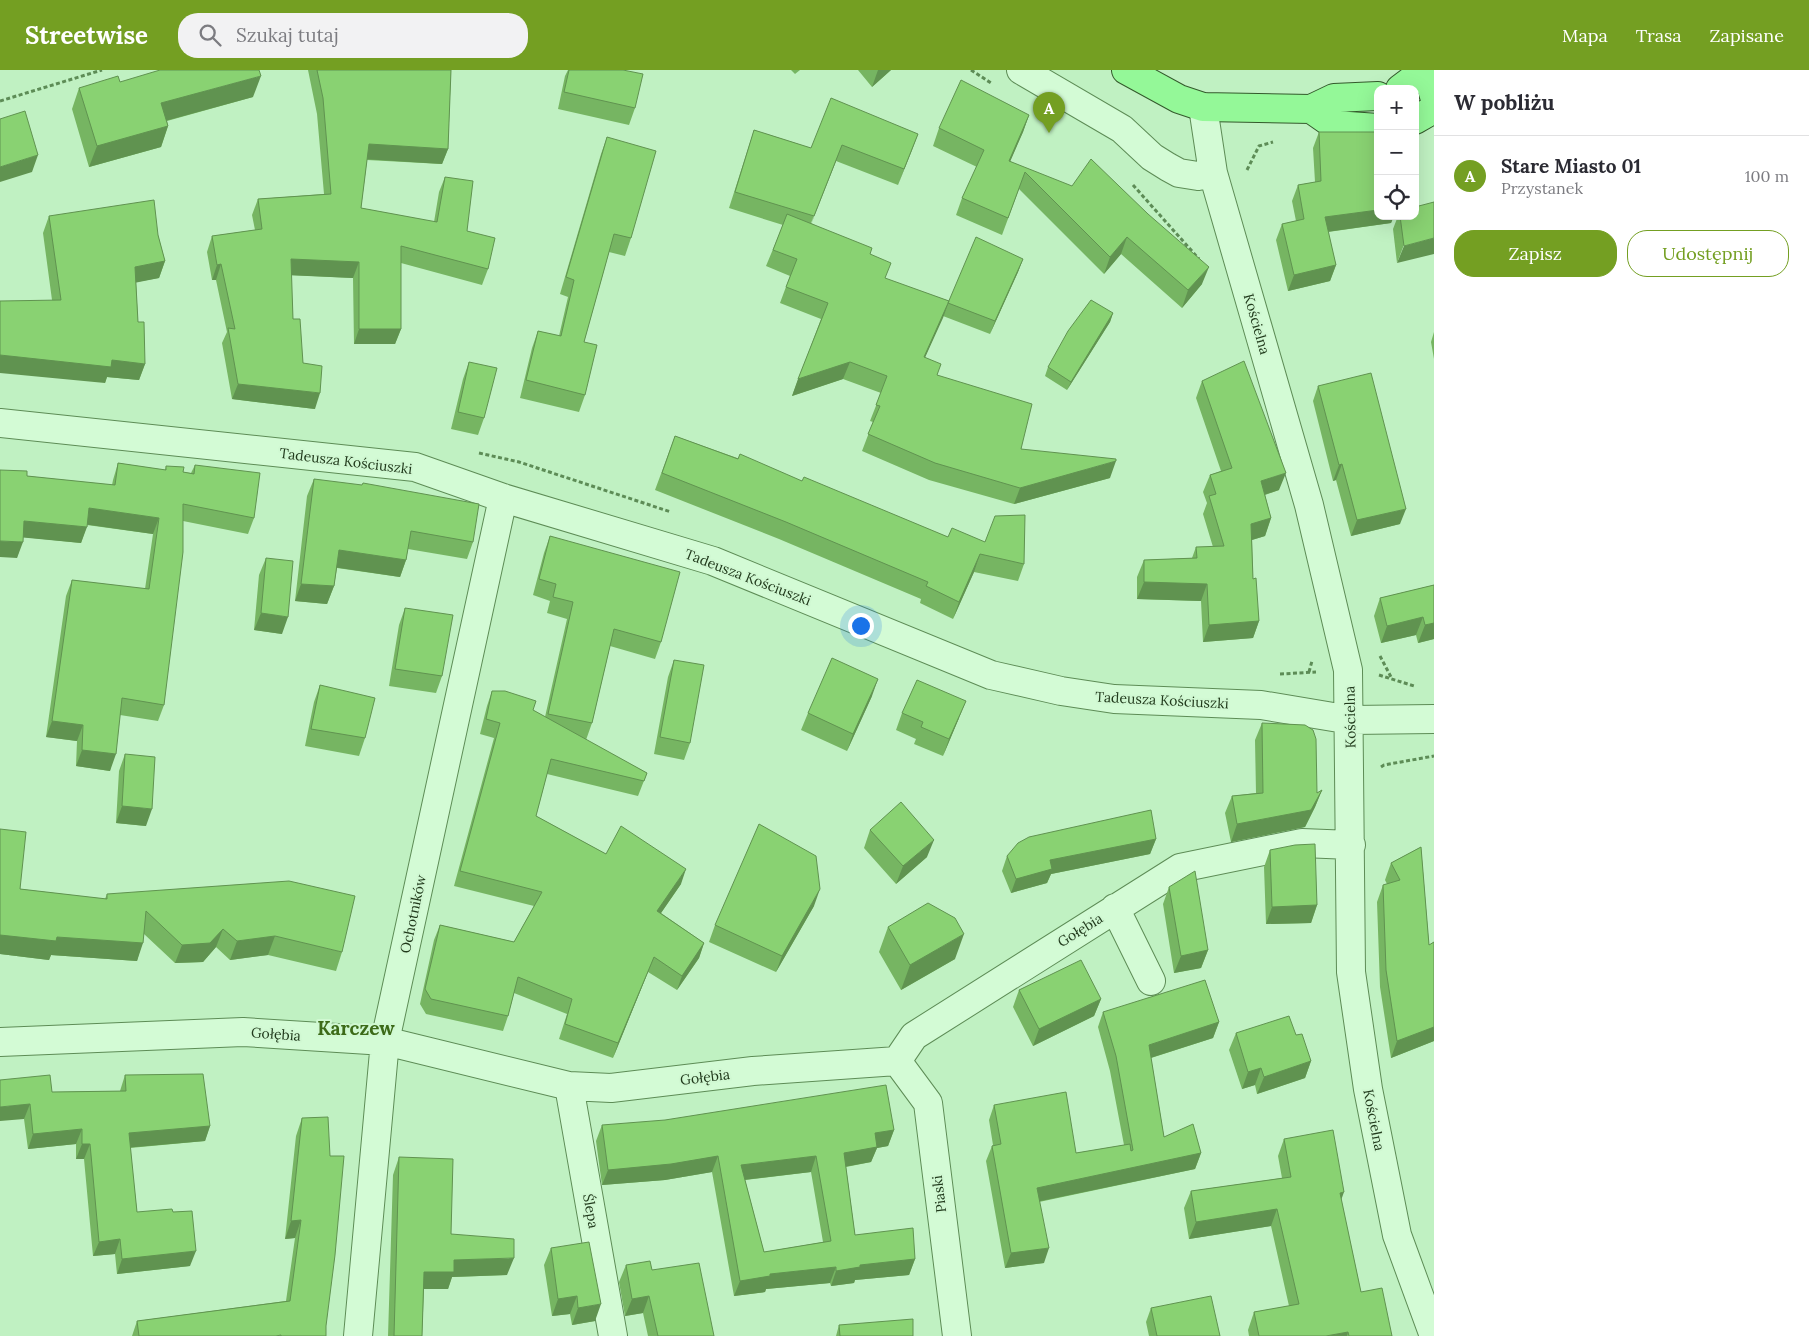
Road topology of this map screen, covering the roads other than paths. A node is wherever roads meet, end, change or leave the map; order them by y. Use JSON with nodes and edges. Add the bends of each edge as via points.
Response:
{"nodes":[{"id":1,"x":1021,"y":70,"type":"edge"},
{"id":2,"x":1126,"y":70,"type":"edge"},
{"id":3,"x":1426,"y":70,"type":"edge"},
{"id":4,"x":1405,"y":85,"type":"edge"},
{"id":5,"x":1374,"y":96,"type":"edge"},
{"id":6,"x":1434,"y":96,"type":"edge"},
{"id":7,"x":1203,"y":106,"type":"junction"},
{"id":8,"x":1311,"y":108,"type":"junction"},
{"id":9,"x":1434,"y":109,"type":"edge"},
{"id":10,"x":1419,"y":118,"type":"edge"},
{"id":11,"x":1374,"y":128,"type":"edge"},
{"id":12,"x":1213,"y":173,"type":"junction"},
{"id":13,"x":0,"y":423,"type":"edge"},
{"id":14,"x":503,"y":498,"type":"junction"},
{"id":15,"x":1434,"y":719,"type":"edge"},
{"id":16,"x":1351,"y":720,"type":"junction"},
{"id":17,"x":1351,"y":845,"type":"junction"},
{"id":18,"x":1114,"y":908,"type":"junction"},
{"id":19,"x":1151,"y":981,"type":"dead end"},
{"id":20,"x":385,"y":1041,"type":"junction"},
{"id":21,"x":0,"y":1042,"type":"edge"},
{"id":22,"x":897,"y":1061,"type":"junction"},
{"id":23,"x":569,"y":1086,"type":"junction"},
{"id":24,"x":358,"y":1336,"type":"edge"},
{"id":25,"x":613,"y":1336,"type":"edge"},
{"id":26,"x":957,"y":1336,"type":"edge"},
{"id":27,"x":1434,"y":1336,"type":"edge"}],
"edges":[{"from":1,"to":12,"type":"street","via":[[1122,129],[1152,157],[1179,173],[1198,176]]},
{"from":2,"to":7,"type":"main road","via":[[1179,99]]},
{"from":3,"to":4,"type":"main road"},
{"from":3,"to":6,"type":"main road"},
{"from":5,"to":8,"type":"main road","via":[[1334,98]]},
{"from":7,"to":8,"type":"main road"},
{"from":7,"to":12,"type":"street","name":"Kościelna"},
{"from":8,"to":11,"type":"main road","via":[[1334,125]]},
{"from":9,"to":10,"type":"main road"},
{"from":12,"to":16,"type":"street","name":"Kościelna","via":[[1310,505],[1348,670]]},
{"from":13,"to":14,"type":"street","name":"Tadeusza Kościuszki","via":[[415,467]]},
{"from":14,"to":16,"type":"street","name":"Tadeusza Kościuszki","via":[[714,561],[991,675],[1114,700],[1261,705]]},
{"from":14,"to":20,"type":"street","name":"Ochotników"},
{"from":15,"to":16,"type":"street","name":"Tadeusza Kościuszki"},
{"from":16,"to":17,"type":"street","name":"Kościelna"},
{"from":17,"to":18,"type":"street","name":"Gołębia","via":[[1302,843],[1180,868]]},
{"from":17,"to":27,"type":"street","name":"Kościelna","via":[[1352,972],[1368,1089],[1397,1234]]},
{"from":18,"to":19,"type":"street"},
{"from":18,"to":22,"type":"street","name":"Gołębia","via":[[914,1036]]},
{"from":20,"to":21,"type":"street","name":"Gołębia","via":[[243,1032]]},
{"from":20,"to":23,"type":"street","name":"Gołębia"},
{"from":20,"to":24,"type":"street","name":"Ochotników"},
{"from":22,"to":23,"type":"street","name":"Gołębia","via":[[753,1071],[611,1088]]},
{"from":22,"to":26,"type":"street","name":"Piaski","via":[[928,1103]]},
{"from":23,"to":25,"type":"street","name":"Ślepa"}]}
